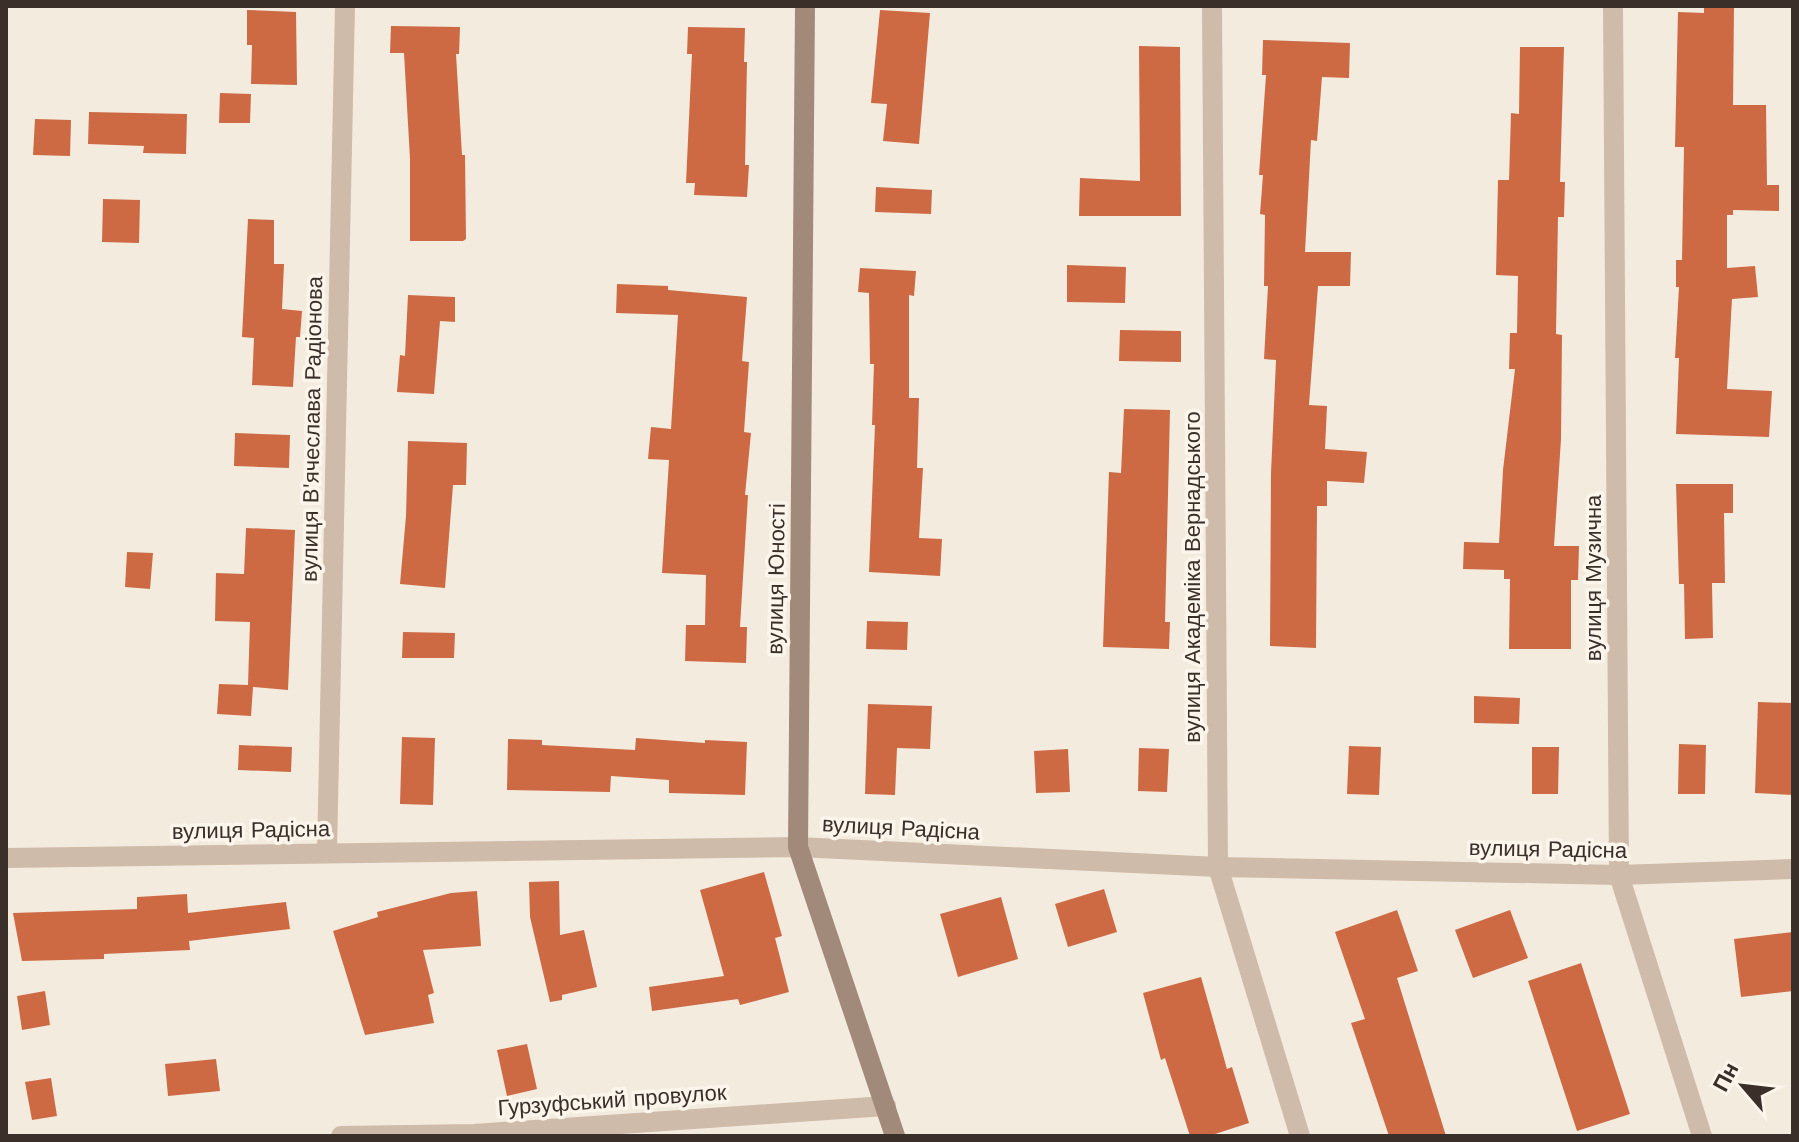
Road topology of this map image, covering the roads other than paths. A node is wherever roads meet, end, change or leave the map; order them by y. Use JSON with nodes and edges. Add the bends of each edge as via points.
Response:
{"nodes":[{"id":1,"x":345,"y":6,"type":"edge"},
{"id":2,"x":805,"y":6,"type":"edge"},
{"id":3,"x":1212,"y":6,"type":"edge"},
{"id":4,"x":1613,"y":6,"type":"edge"},
{"id":5,"x":798,"y":847,"type":"junction"},
{"id":6,"x":327,"y":852,"type":"junction"},
{"id":7,"x":6,"y":858,"type":"edge"},
{"id":8,"x":1218,"y":867,"type":"junction"},
{"id":9,"x":1793,"y":869,"type":"edge"},
{"id":10,"x":1619,"y":875,"type":"junction"},
{"id":11,"x":886,"y":1106,"type":"junction"},
{"id":12,"x":474,"y":1135,"type":"edge"},
{"id":13,"x":341,"y":1136,"type":"edge"},
{"id":14,"x":895,"y":1136,"type":"edge"},
{"id":15,"x":1300,"y":1136,"type":"edge"},
{"id":16,"x":1702,"y":1136,"type":"edge"}],
"edges":[{"from":1,"to":6,"type":"street","name":"вулиця В'ячеслава Радіонова"},
{"from":2,"to":5,"type":"street","name":"вулиця Юності"},
{"from":3,"to":8,"type":"street","name":"вулиця Академіка Вернадського"},
{"from":4,"to":10,"type":"street","name":"вулиця Музична"},
{"from":5,"to":6,"type":"street","name":"вулиця Радісна"},
{"from":5,"to":8,"type":"street","name":"вулиця Радісна"},
{"from":5,"to":11,"type":"street","name":"вулиця Юності"},
{"from":6,"to":7,"type":"street","name":"вулиця Радісна"},
{"from":8,"to":10,"type":"street","name":"вулиця Радісна"},
{"from":8,"to":15,"type":"street","name":"вулиця Академіка Вернадського"},
{"from":9,"to":10,"type":"street","name":"вулиця Радісна"},
{"from":10,"to":16,"type":"street","name":"вулиця Музична"},
{"from":11,"to":12,"type":"street","name":"Гурзуфський провулок"},
{"from":11,"to":14,"type":"street","name":"вулиця Юності"},
{"from":12,"to":13,"type":"street","name":"Гурзуфський провулок"}]}
